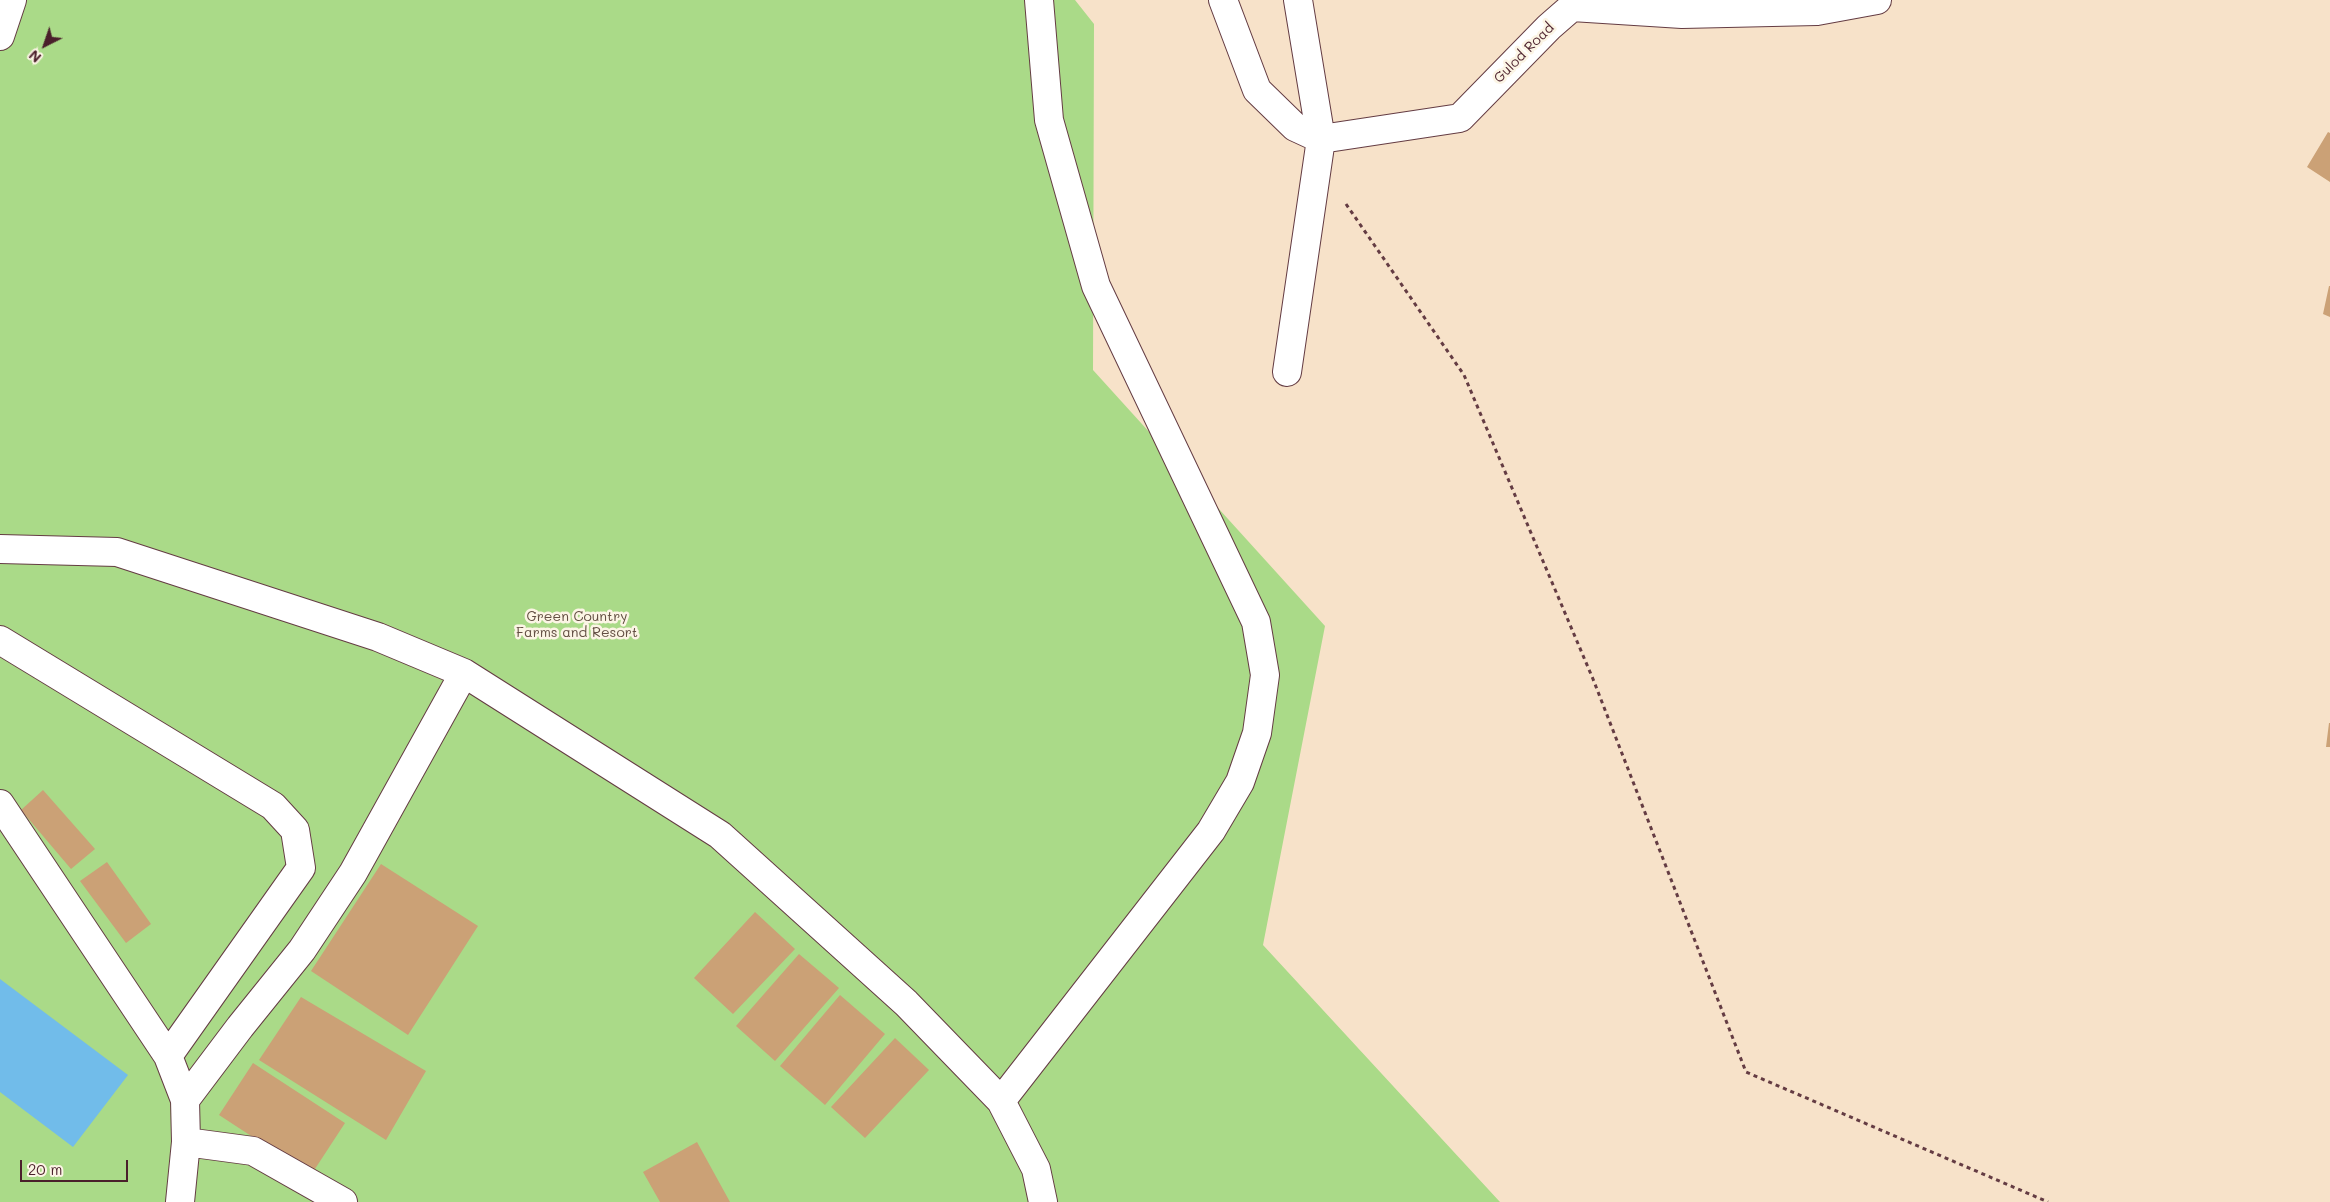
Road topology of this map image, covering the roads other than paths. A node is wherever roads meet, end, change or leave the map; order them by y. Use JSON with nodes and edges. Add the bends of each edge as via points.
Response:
{"nodes":[{"id":1,"x":12,"y":0,"type":"edge"},
{"id":2,"x":1039,"y":0,"type":"edge"},
{"id":3,"x":1223,"y":0,"type":"edge"},
{"id":4,"x":1298,"y":0,"type":"edge"},
{"id":5,"x":1877,"y":0,"type":"edge"},
{"id":6,"x":0,"y":36,"type":"edge"},
{"id":7,"x":1321,"y":139,"type":"junction"},
{"id":8,"x":1287,"y":372,"type":"dead end"},
{"id":9,"x":0,"y":549,"type":"edge"},
{"id":10,"x":0,"y":640,"type":"edge"},
{"id":11,"x":464,"y":673,"type":"junction"},
{"id":12,"x":0,"y":804,"type":"edge"},
{"id":13,"x":168,"y":1056,"type":"junction"},
{"id":14,"x":185,"y":1100,"type":"junction"},
{"id":15,"x":1001,"y":1101,"type":"junction"},
{"id":16,"x":186,"y":1142,"type":"junction"},
{"id":17,"x":180,"y":1202,"type":"edge"},
{"id":18,"x":343,"y":1202,"type":"edge"},
{"id":19,"x":1043,"y":1202,"type":"edge"}],
"edges":[{"from":1,"to":6,"type":"street"},
{"from":2,"to":15,"type":"street","via":[[1050,120],[1096,286],[1256,622],[1265,675],[1257,733],[1240,782],[1211,831]]},
{"from":3,"to":7,"type":"street","via":[[1257,90],[1295,127]]},
{"from":4,"to":7,"type":"street"},
{"from":5,"to":7,"type":"street","name":"Gulod Road","via":[[1807,12],[1682,14],[1572,7],[1460,118]]},
{"from":7,"to":8,"type":"street"},
{"from":9,"to":11,"type":"street","via":[[117,552],[378,637]]},
{"from":10,"to":13,"type":"street","via":[[273,806],[295,830],[301,868]]},
{"from":11,"to":14,"type":"street","via":[[353,873],[302,950]]},
{"from":11,"to":15,"type":"street","via":[[720,835],[906,1003]]},
{"from":12,"to":13,"type":"street"},
{"from":13,"to":14,"type":"street"},
{"from":14,"to":16,"type":"street"},
{"from":15,"to":19,"type":"street","via":[[1036,1168]]},
{"from":16,"to":17,"type":"street"},
{"from":16,"to":18,"type":"street","via":[[253,1151]]}]}
